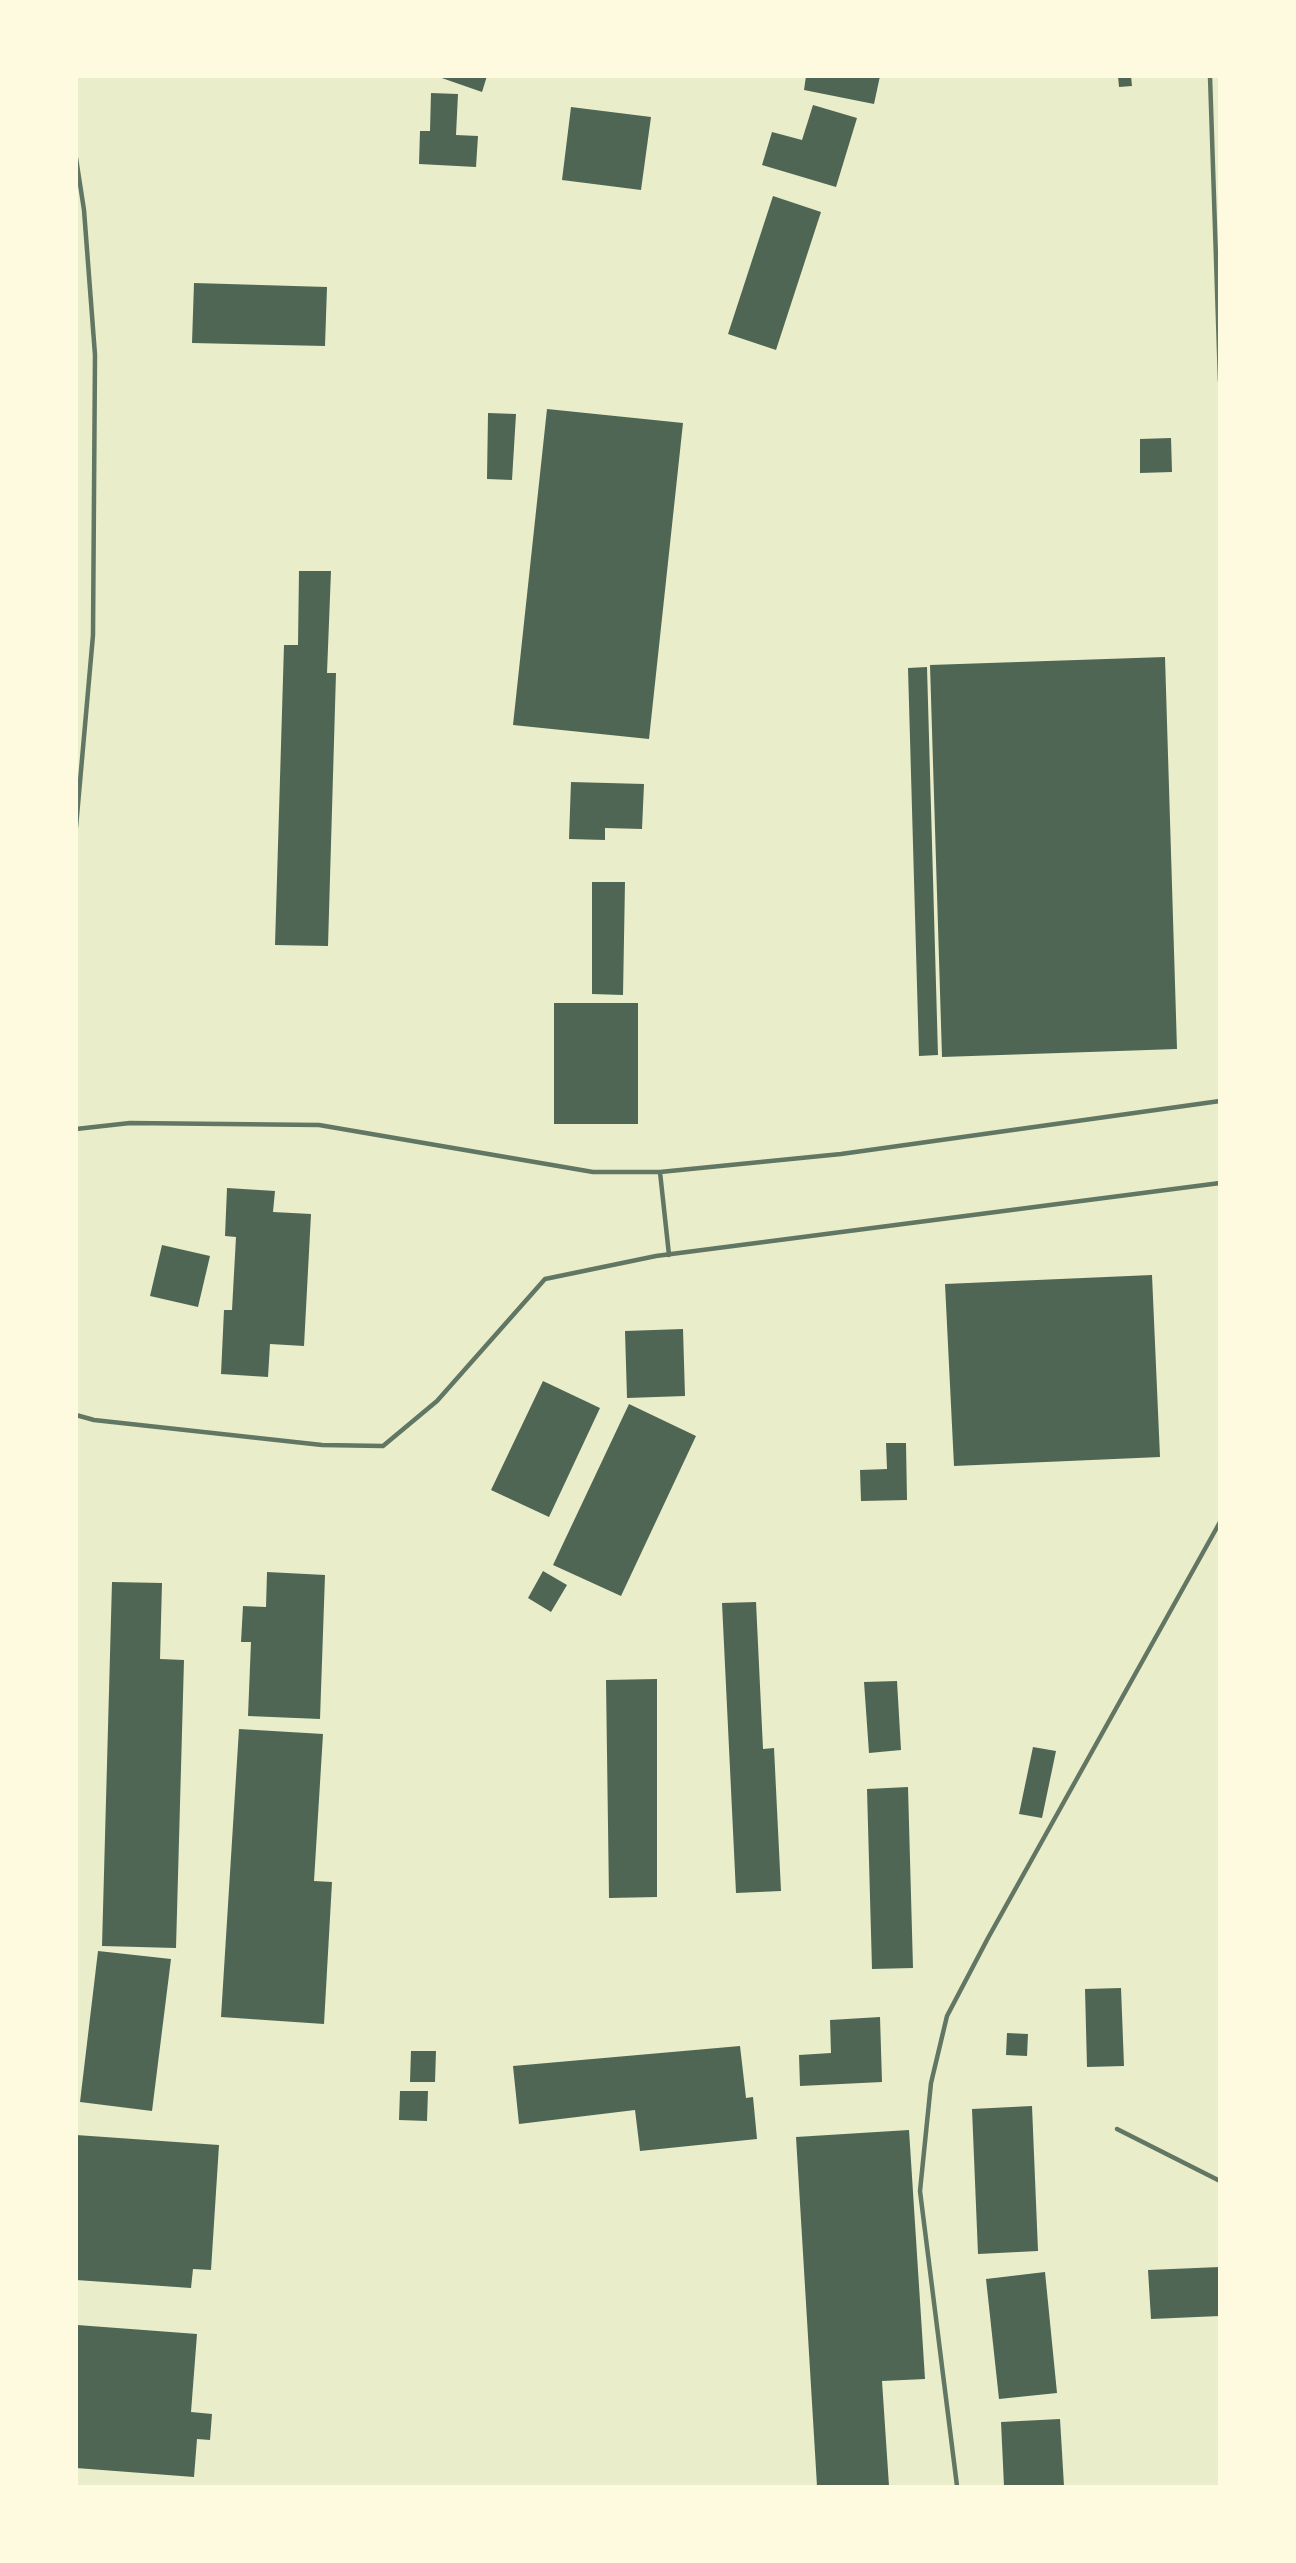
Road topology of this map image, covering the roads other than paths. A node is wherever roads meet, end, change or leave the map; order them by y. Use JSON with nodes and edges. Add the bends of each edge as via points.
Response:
{"nodes":[{"id":1,"x":1210,"y":76,"type":"edge"},
{"id":2,"x":76,"y":158,"type":"edge"},
{"id":3,"x":1220,"y":381,"type":"edge"},
{"id":4,"x":76,"y":827,"type":"edge"},
{"id":5,"x":1220,"y":1101,"type":"edge"},
{"id":6,"x":76,"y":1130,"type":"edge"},
{"id":7,"x":660,"y":1172,"type":"junction"},
{"id":8,"x":1220,"y":1183,"type":"edge"},
{"id":9,"x":669,"y":1255,"type":"junction"},
{"id":10,"x":76,"y":1415,"type":"edge"},
{"id":11,"x":1220,"y":1522,"type":"edge"},
{"id":12,"x":1117,"y":2129,"type":"dead end"},
{"id":13,"x":1220,"y":2181,"type":"edge"},
{"id":14,"x":957,"y":2487,"type":"edge"}],
"edges":[{"from":1,"to":3,"type":"lane"},
{"from":2,"to":4,"type":"lane","via":[[95,355],[93,635]]},
{"from":5,"to":7,"type":"lane","via":[[841,1154]]},
{"from":6,"to":7,"type":"lane","via":[[130,1123],[319,1125],[593,1172]]},
{"from":7,"to":9,"type":"lane"},
{"from":8,"to":9,"type":"lane"},
{"from":9,"to":10,"type":"lane","via":[[545,1279],[437,1401],[383,1446],[322,1445]]},
{"from":11,"to":14,"type":"lane","via":[[947,2016],[931,2083],[920,2191]]},
{"from":12,"to":13,"type":"lane"}]}
